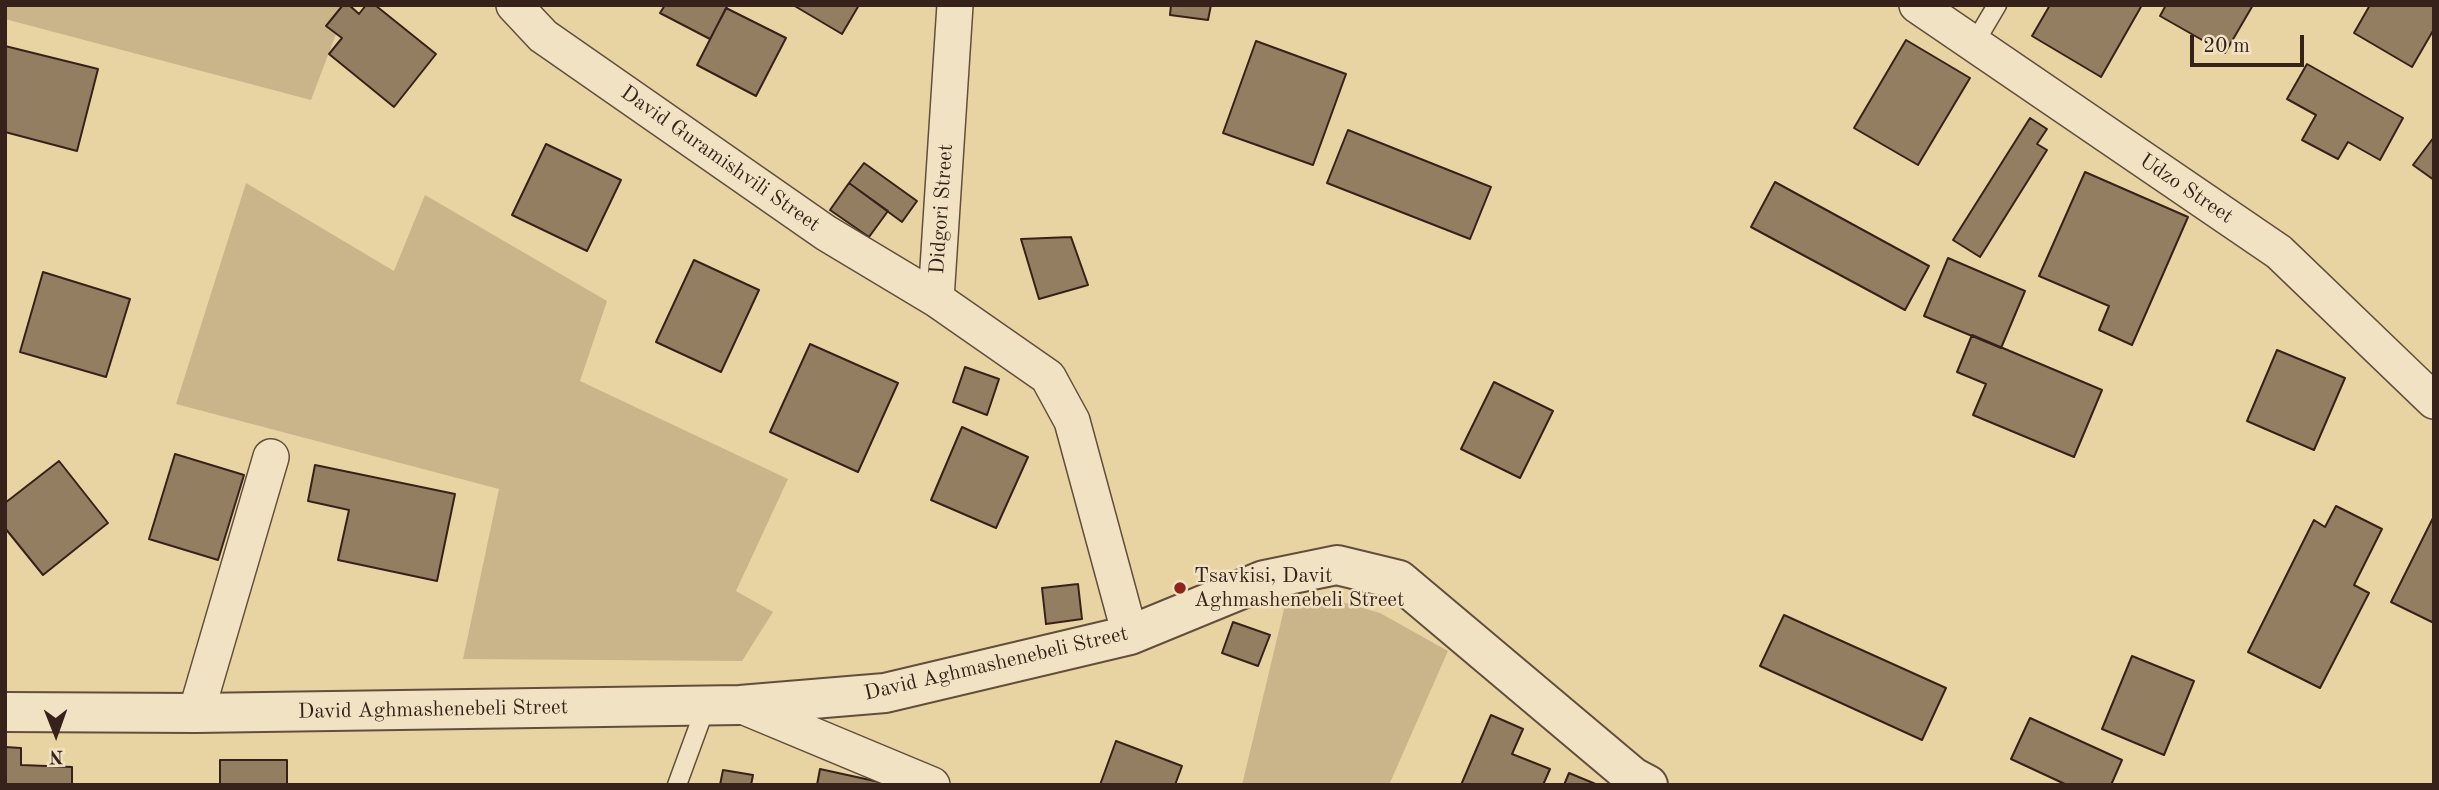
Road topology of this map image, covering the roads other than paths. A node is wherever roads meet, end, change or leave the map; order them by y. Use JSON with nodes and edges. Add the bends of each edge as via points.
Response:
{"nodes":[{"id":1,"x":514,"y":5,"type":"edge"},
{"id":2,"x":955,"y":5,"type":"edge"},
{"id":3,"x":1917,"y":5,"type":"edge"},
{"id":4,"x":1997,"y":5,"type":"edge"},
{"id":5,"x":1974,"y":44,"type":"junction"},
{"id":6,"x":936,"y":299,"type":"junction"},
{"id":7,"x":2434,"y":401,"type":"edge"},
{"id":8,"x":271,"y":457,"type":"dead end"},
{"id":9,"x":1130,"y":635,"type":"junction"},
{"id":10,"x":723,"y":706,"type":"junction"},
{"id":11,"x":5,"y":712,"type":"edge"},
{"id":12,"x":196,"y":713,"type":"junction"},
{"id":13,"x":677,"y":785,"type":"edge"},
{"id":14,"x":932,"y":785,"type":"edge"},
{"id":15,"x":1648,"y":785,"type":"edge"}],
"edges":[{"from":1,"to":6,"type":"street","name":"David Guramishvili Street","via":[[565,52],[827,233]]},
{"from":2,"to":6,"type":"street","name":"Didgori Street"},
{"from":3,"to":5,"type":"street","name":"Udzo Street"},
{"from":4,"to":5,"type":"lane"},
{"from":5,"to":7,"type":"street","name":"Udzo Street","via":[[2279,253]]},
{"from":6,"to":9,"type":"street","name":"Didgori Street","via":[[1048,377],[1072,421]]},
{"from":8,"to":12,"type":"street"},
{"from":9,"to":10,"type":"street","name":"David Aghmashenebeli Street","via":[[884,693]]},
{"from":9,"to":15,"type":"street","name":"David Aghmashenebeli Street","via":[[1264,580],[1337,565],[1399,580],[1633,778]]},
{"from":10,"to":12,"type":"street","name":"David Aghmashenebeli Street"},
{"from":10,"to":13,"type":"lane"},
{"from":10,"to":14,"type":"street"},
{"from":11,"to":12,"type":"street","name":"David Aghmashenebeli Street"}]}
